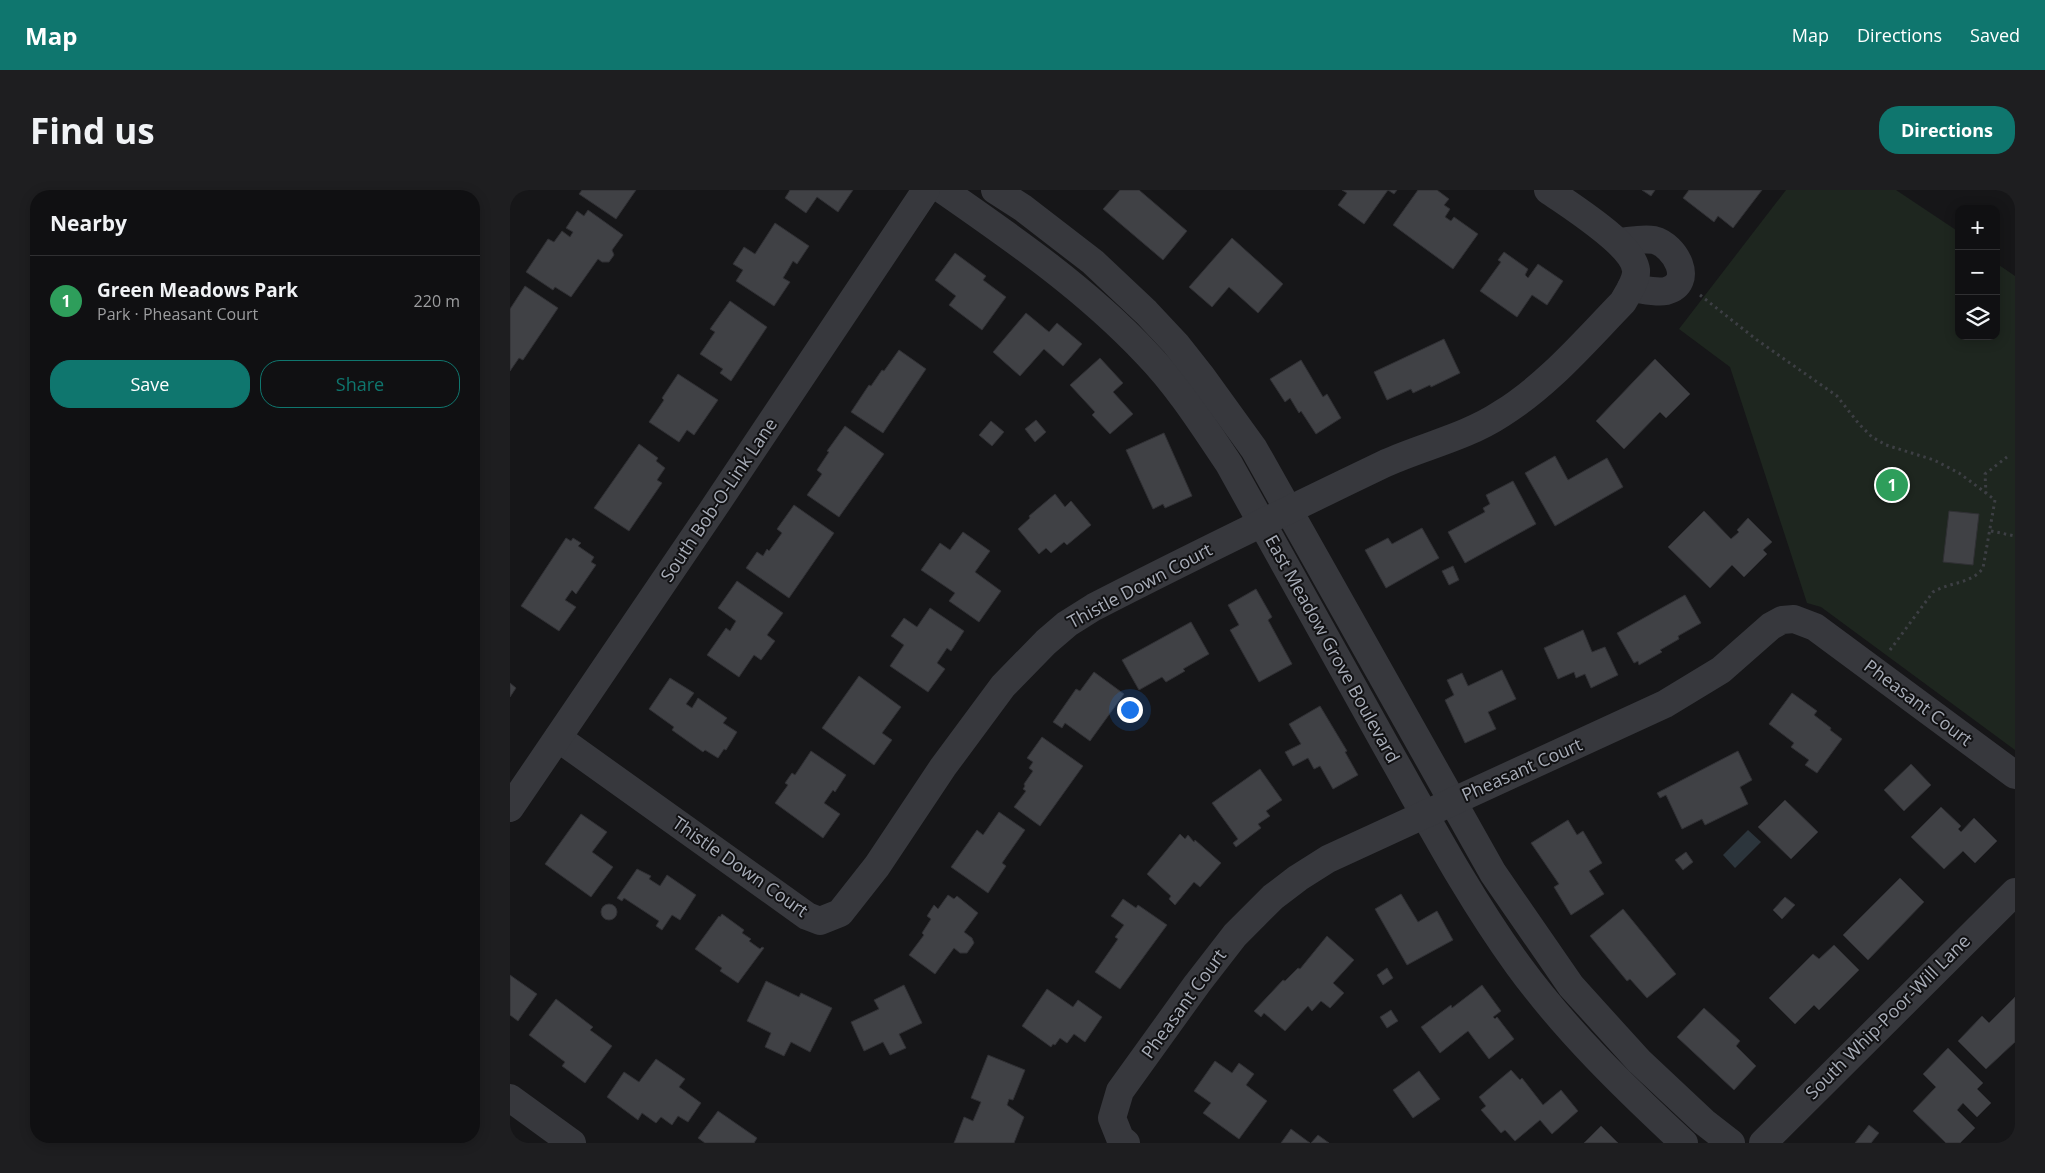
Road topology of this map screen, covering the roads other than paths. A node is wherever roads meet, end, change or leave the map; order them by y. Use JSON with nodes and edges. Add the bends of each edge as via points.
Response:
{"nodes":[{"id":1,"x":926,"y":190,"type":"edge"},
{"id":2,"x":943,"y":190,"type":"edge"},
{"id":3,"x":995,"y":190,"type":"edge"},
{"id":4,"x":1548,"y":190,"type":"edge"},
{"id":5,"x":1619,"y":242,"type":"junction"},
{"id":6,"x":1631,"y":288,"type":"junction"},
{"id":7,"x":1288,"y":509,"type":"junction"},
{"id":8,"x":1261,"y":522,"type":"junction"},
{"id":9,"x":558,"y":738,"type":"junction"},
{"id":10,"x":2015,"y":775,"type":"edge"},
{"id":11,"x":1453,"y":801,"type":"junction"},
{"id":12,"x":510,"y":808,"type":"edge"},
{"id":13,"x":1425,"y":814,"type":"junction"},
{"id":14,"x":2015,"y":892,"type":"edge"},
{"id":15,"x":510,"y":1098,"type":"edge"},
{"id":16,"x":572,"y":1143,"type":"edge"},
{"id":17,"x":1126,"y":1143,"type":"edge"},
{"id":18,"x":1684,"y":1143,"type":"edge"},
{"id":19,"x":1731,"y":1143,"type":"edge"},
{"id":20,"x":1763,"y":1143,"type":"edge"}],
"edges":[{"from":1,"to":9,"type":"street","name":"South Bob-O-Link Lane"},
{"from":2,"to":8,"type":"street","name":"East Meadow Grove Boulevard","via":[[1023,246],[1093,301],[1148,355],[1194,412],[1229,464]]},
{"from":3,"to":7,"type":"street","name":"East Meadow Grove Boulevard","via":[[1093,262],[1176,344],[1254,449]]},
{"from":4,"to":5,"type":"street","name":"Thistle Down Court"},
{"from":5,"to":6,"type":"street","name":"Thistle Down Court","via":[[1630,255],[1636,270]]},
{"from":5,"to":6,"type":"street","via":[[1655,241],[1673,253],[1680,265],[1680,276],[1672,288],[1665,291]]},
{"from":6,"to":7,"type":"street","name":"Thistle Down Court","via":[[1623,302],[1548,378],[1500,415]]},
{"from":7,"to":8,"type":"street","name":"Thistle Down Court"},
{"from":7,"to":11,"type":"street","name":"East Meadow Grove Boulevard"},
{"from":8,"to":9,"type":"street","name":"Thistle Down Court","via":[[1094,607],[1046,642],[1003,686],[877,866],[840,913],[820,921],[807,916]]},
{"from":8,"to":13,"type":"street","name":"East Meadow Grove Boulevard"},
{"from":9,"to":12,"type":"street","name":"South Bob-O-Link Lane"},
{"from":10,"to":11,"type":"street","name":"Pheasant Court","via":[[1815,627],[1794,619],[1782,620],[1771,626],[1721,670],[1665,704]]},
{"from":11,"to":13,"type":"street","name":"Pheasant Court"},
{"from":11,"to":19,"type":"street","name":"East Meadow Grove Boulevard","via":[[1494,873],[1571,986],[1639,1061]]},
{"from":13,"to":17,"type":"street","name":"Pheasant Court","via":[[1328,858],[1273,897],[1235,935],[1120,1091],[1112,1118],[1120,1138]]},
{"from":13,"to":18,"type":"street","name":"East Meadow Grove Boulevard","via":[[1477,903],[1524,973],[1624,1087]]},
{"from":14,"to":20,"type":"street","name":"South Whip-Poor-Will Lane"},
{"from":15,"to":16,"type":"street"}]}
